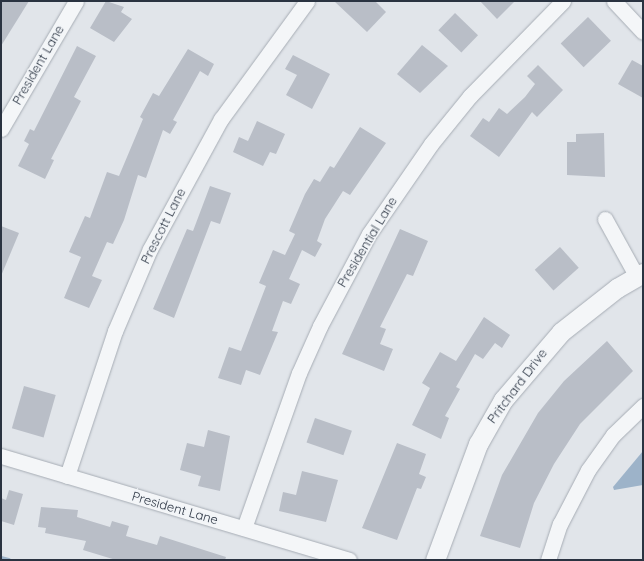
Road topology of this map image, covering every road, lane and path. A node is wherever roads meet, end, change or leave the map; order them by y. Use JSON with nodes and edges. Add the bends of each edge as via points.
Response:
{"nodes":[{"id":1,"x":76,"y":1,"type":"edge"},
{"id":2,"x":307,"y":1,"type":"edge"},
{"id":3,"x":563,"y":1,"type":"edge"},
{"id":4,"x":614,"y":1,"type":"edge"},
{"id":5,"x":643,"y":32,"type":"edge"},
{"id":6,"x":1,"y":129,"type":"edge"},
{"id":7,"x":605,"y":219,"type":"dead end"},
{"id":8,"x":640,"y":275,"type":"edge"},
{"id":9,"x":643,"y":406,"type":"edge"},
{"id":10,"x":1,"y":456,"type":"edge"},
{"id":11,"x":68,"y":476,"type":"junction"},
{"id":12,"x":244,"y":528,"type":"junction"},
{"id":13,"x":349,"y":560,"type":"edge"},
{"id":14,"x":435,"y":560,"type":"edge"},
{"id":15,"x":548,"y":560,"type":"edge"}],
"edges":[{"from":1,"to":6,"type":"street","name":"President Lane"},
{"from":2,"to":11,"type":"street","name":"Prescott Lane","via":[[221,119],[150,249],[110,345]]},
{"from":3,"to":12,"type":"street","name":"Presidential Lane","via":[[519,42],[465,102],[431,144],[369,234],[320,326],[299,373]]},
{"from":4,"to":5,"type":"street"},
{"from":7,"to":8,"type":"street"},
{"from":8,"to":14,"type":"street","name":"Pritchard Drive","via":[[561,332],[503,400],[475,449]]},
{"from":9,"to":15,"type":"street","via":[[613,435],[588,470],[560,524]]},
{"from":10,"to":11,"type":"street","name":"President Lane"},
{"from":11,"to":12,"type":"street","name":"President Lane"},
{"from":12,"to":13,"type":"street","name":"President Lane"}]}
